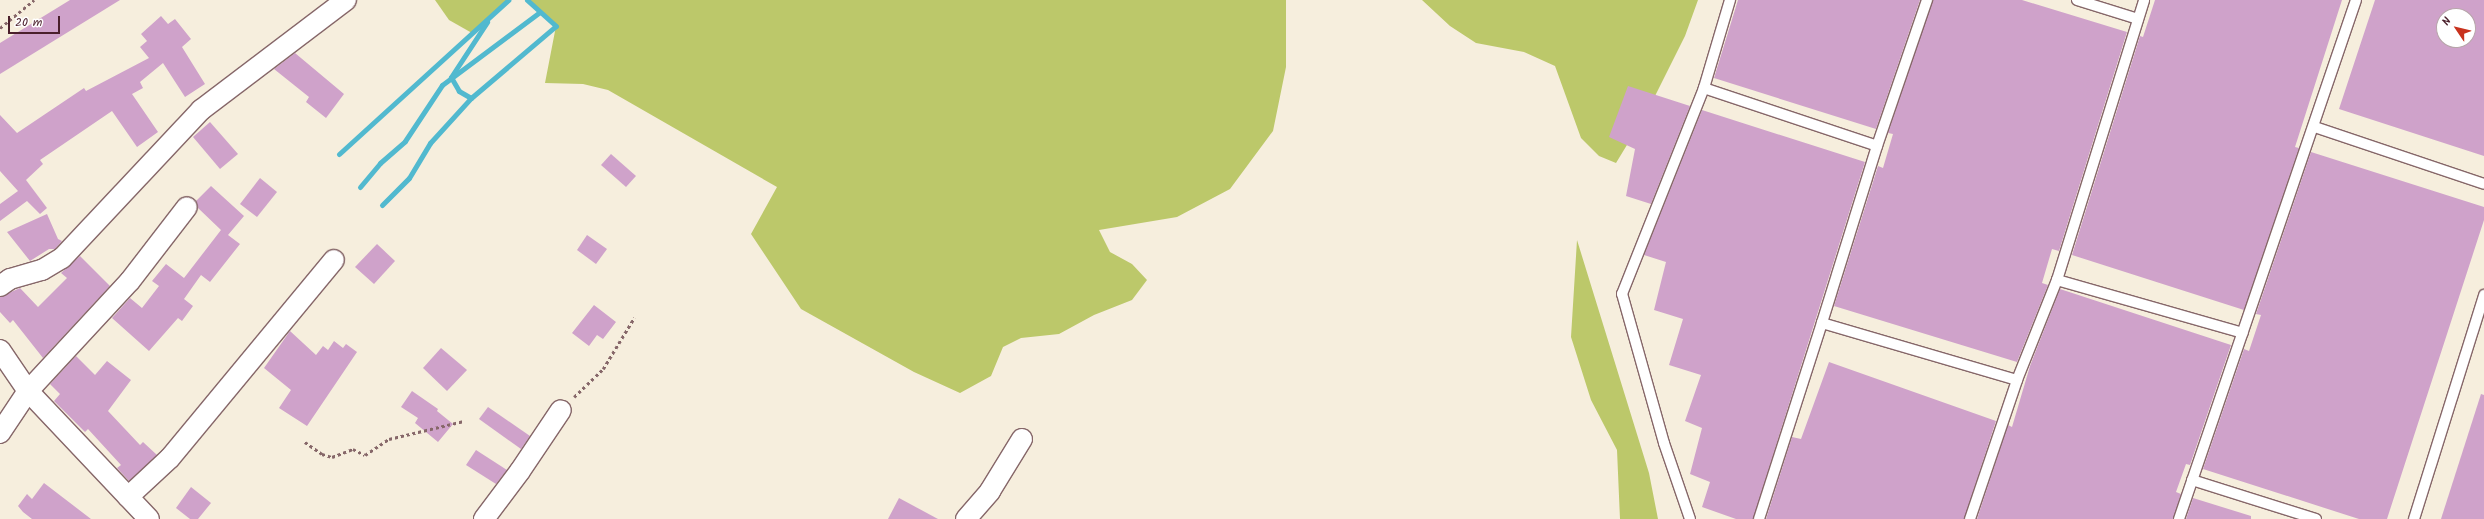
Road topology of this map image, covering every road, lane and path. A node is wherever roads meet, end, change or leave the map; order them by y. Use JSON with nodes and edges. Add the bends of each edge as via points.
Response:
{"nodes":[{"id":1,"x":34,"y":0,"type":"edge"},
{"id":2,"x":346,"y":0,"type":"edge"},
{"id":3,"x":1730,"y":0,"type":"edge"},
{"id":4,"x":1927,"y":0,"type":"edge"},
{"id":5,"x":2077,"y":0,"type":"edge"},
{"id":6,"x":2144,"y":0,"type":"edge"},
{"id":7,"x":2356,"y":0,"type":"edge"},
{"id":8,"x":2138,"y":18,"type":"junction"},
{"id":9,"x":0,"y":28,"type":"edge"},
{"id":10,"x":1704,"y":88,"type":"junction"},
{"id":11,"x":2315,"y":127,"type":"junction"},
{"id":12,"x":1877,"y":146,"type":"junction"},
{"id":13,"x":2484,"y":184,"type":"edge"},
{"id":14,"x":187,"y":207,"type":"dead end"},
{"id":15,"x":334,"y":260,"type":"dead end"},
{"id":16,"x":2057,"y":280,"type":"junction"},
{"id":17,"x":0,"y":286,"type":"edge"},
{"id":18,"x":2484,"y":295,"type":"edge"},
{"id":19,"x":634,"y":318,"type":"dead end"},
{"id":20,"x":1822,"y":323,"type":"junction"},
{"id":21,"x":2243,"y":333,"type":"junction"},
{"id":22,"x":0,"y":350,"type":"edge"},
{"id":23,"x":2017,"y":380,"type":"junction"},
{"id":24,"x":28,"y":391,"type":"junction"},
{"id":25,"x":560,"y":410,"type":"joint"},
{"id":26,"x":464,"y":421,"type":"dead end"},
{"id":27,"x":0,"y":433,"type":"edge"},
{"id":28,"x":1022,"y":439,"type":"dead end"},
{"id":29,"x":305,"y":442,"type":"dead end"},
{"id":30,"x":2192,"y":480,"type":"junction"},
{"id":31,"x":128,"y":498,"type":"junction"},
{"id":32,"x":149,"y":519,"type":"edge"},
{"id":33,"x":484,"y":519,"type":"edge"},
{"id":34,"x":966,"y":519,"type":"edge"},
{"id":35,"x":1690,"y":519,"type":"edge"},
{"id":36,"x":1759,"y":519,"type":"edge"},
{"id":37,"x":1970,"y":519,"type":"edge"},
{"id":38,"x":2179,"y":519,"type":"edge"},
{"id":39,"x":2316,"y":519,"type":"edge"},
{"id":40,"x":2414,"y":519,"type":"edge"}],
"edges":[{"from":1,"to":9,"type":"path"},
{"from":2,"to":17,"type":"street","via":[[201,110],[62,258],[42,270],[10,279]]},
{"from":3,"to":10,"type":"lane"},
{"from":4,"to":12,"type":"lane"},
{"from":5,"to":8,"type":"lane"},
{"from":6,"to":8,"type":"lane"},
{"from":7,"to":11,"type":"lane"},
{"from":8,"to":16,"type":"lane"},
{"from":10,"to":12,"type":"lane"},
{"from":10,"to":35,"type":"lane","via":[[1622,294],[1664,442]]},
{"from":11,"to":13,"type":"lane"},
{"from":11,"to":21,"type":"lane"},
{"from":12,"to":20,"type":"lane"},
{"from":14,"to":24,"type":"street","via":[[130,281]]},
{"from":15,"to":31,"type":"street","via":[[170,458]]},
{"from":16,"to":21,"type":"lane"},
{"from":16,"to":23,"type":"lane"},
{"from":18,"to":40,"type":"lane"},
{"from":19,"to":25,"type":"path","via":[[604,369]]},
{"from":20,"to":23,"type":"lane"},
{"from":20,"to":36,"type":"lane"},
{"from":21,"to":30,"type":"lane"},
{"from":22,"to":24,"type":"street"},
{"from":23,"to":37,"type":"lane"},
{"from":24,"to":27,"type":"street"},
{"from":24,"to":31,"type":"street"},
{"from":25,"to":33,"type":"street","via":[[520,472]]},
{"from":26,"to":29,"type":"path","via":[[389,439],[365,456],[353,449],[332,457],[322,454]]},
{"from":28,"to":34,"type":"street","via":[[990,491]]},
{"from":30,"to":38,"type":"lane"},
{"from":30,"to":39,"type":"lane"},
{"from":31,"to":32,"type":"street"}]}
